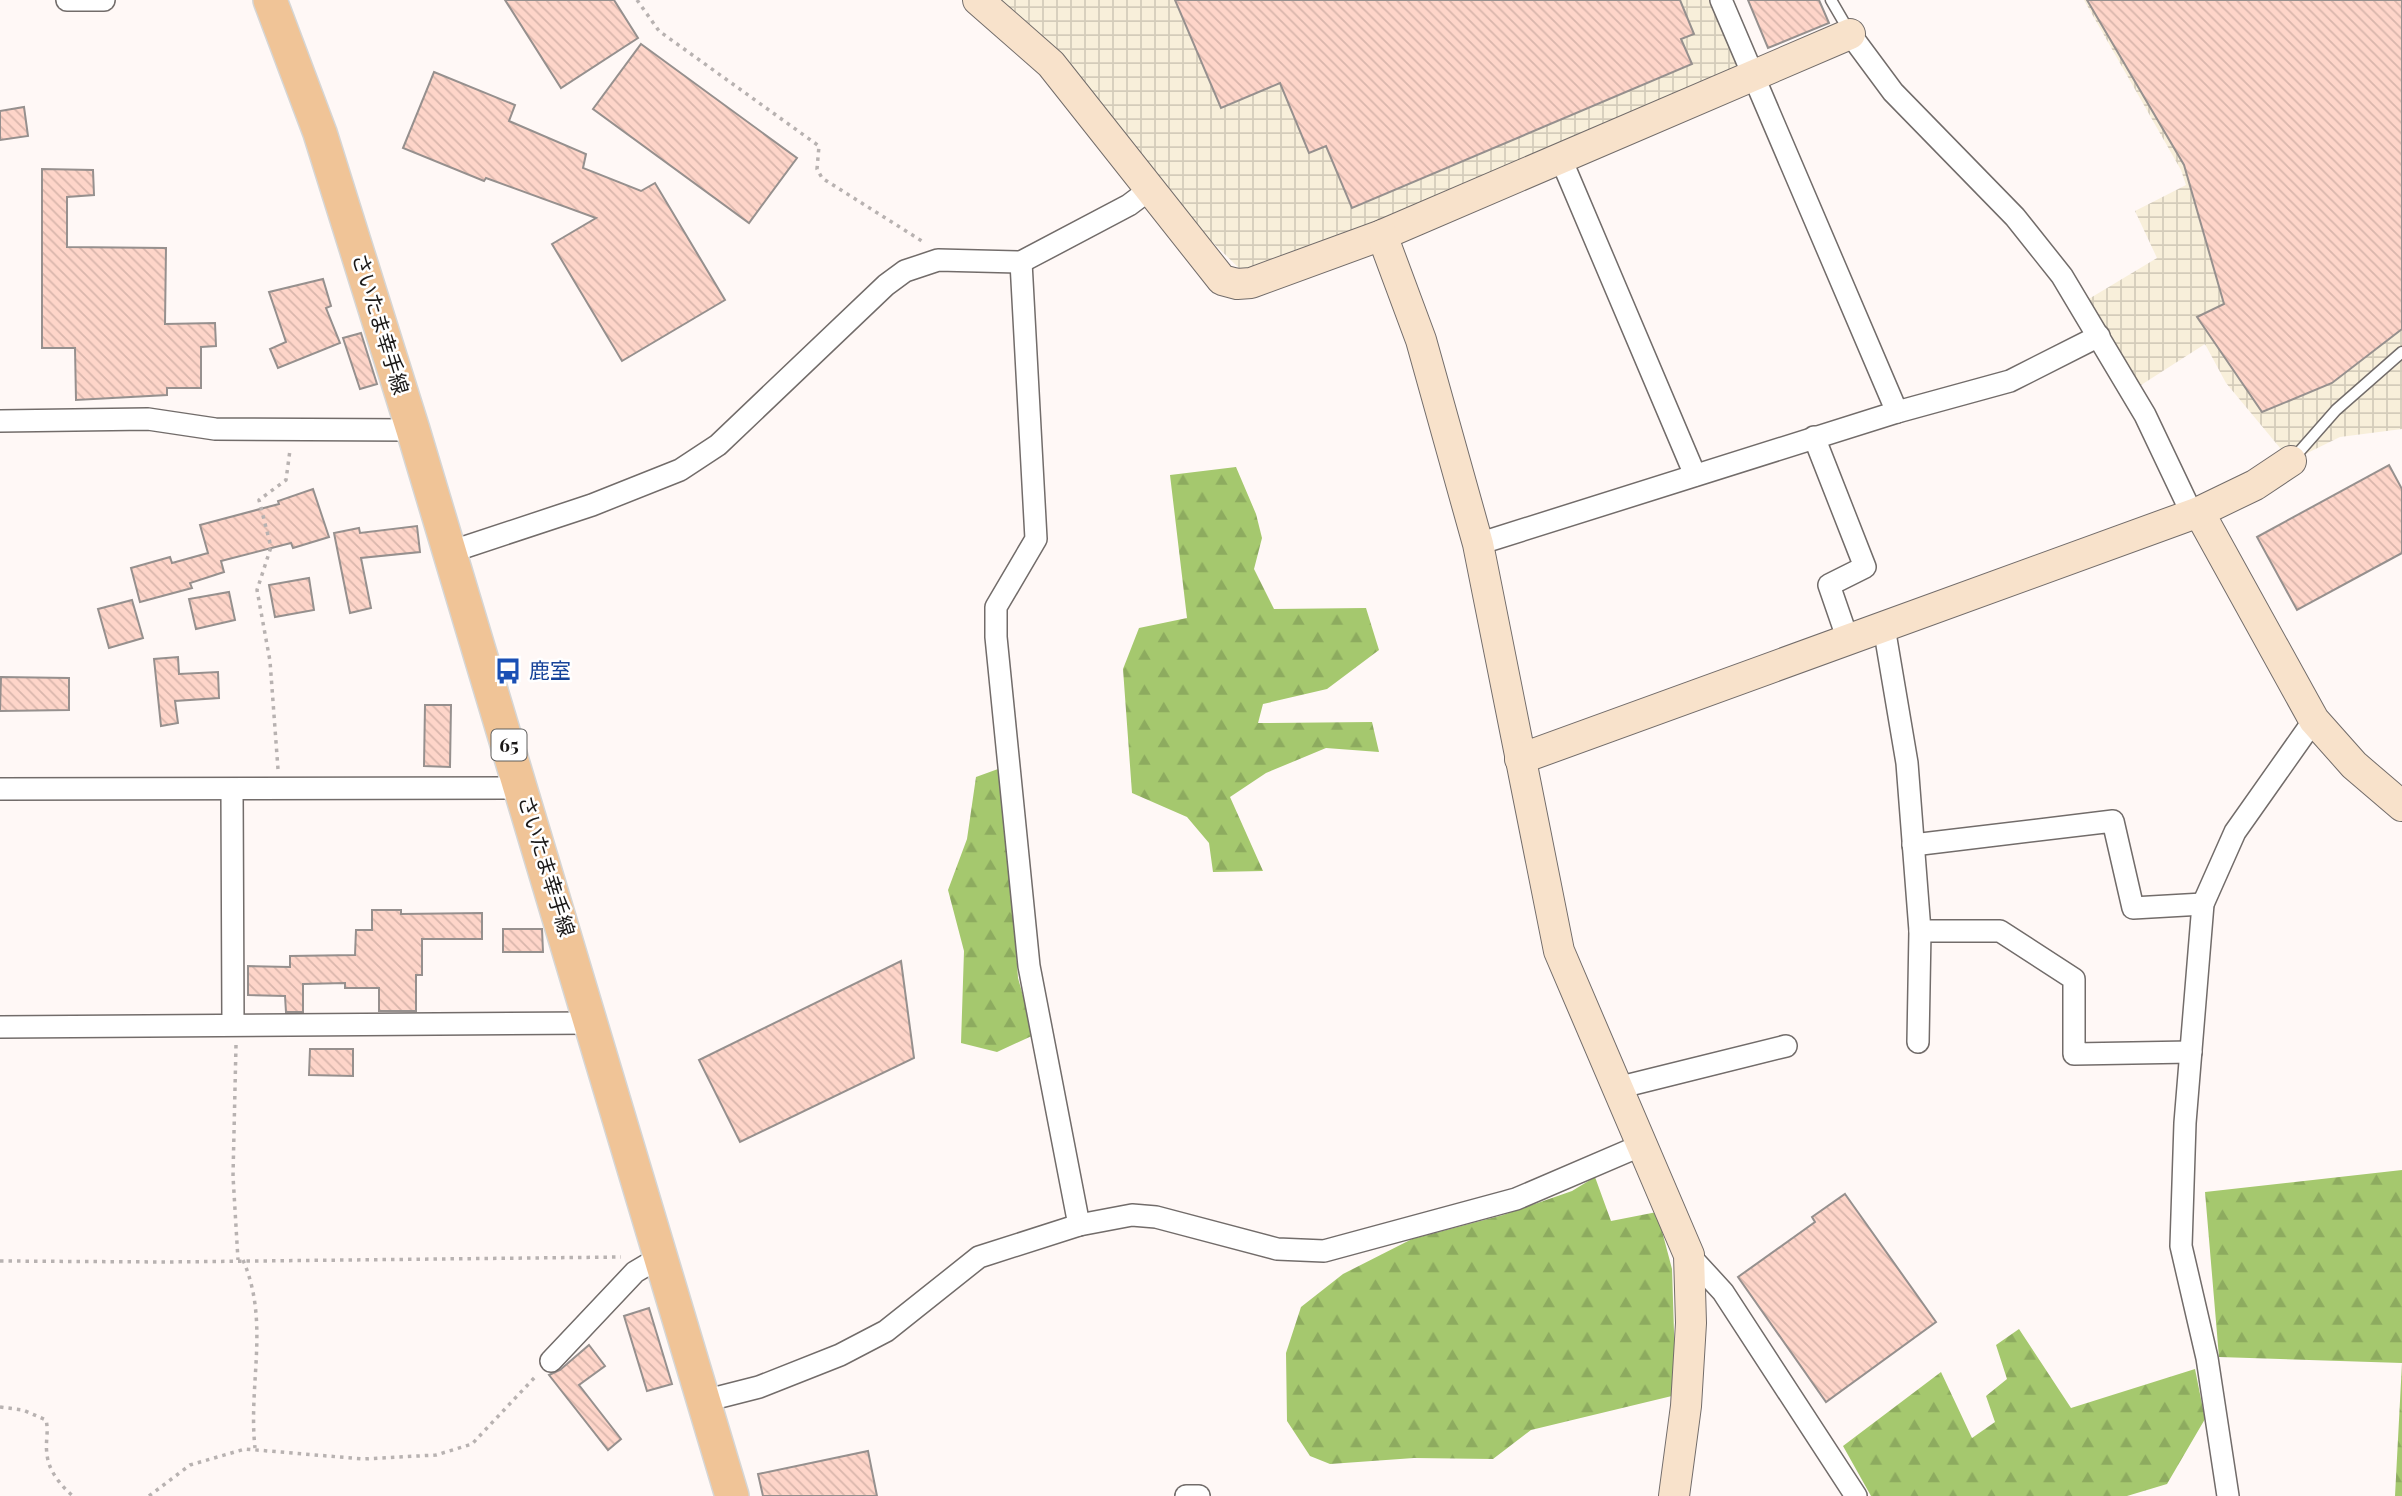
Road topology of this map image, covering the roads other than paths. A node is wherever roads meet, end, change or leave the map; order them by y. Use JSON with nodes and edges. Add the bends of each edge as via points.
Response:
{"nodes":[{"id":1,"x":67,"y":0,"type":"edge"},
{"id":2,"x":104,"y":0,"type":"edge"},
{"id":3,"x":270,"y":0,"type":"edge"},
{"id":4,"x":978,"y":0,"type":"edge"},
{"id":5,"x":1721,"y":0,"type":"edge"},
{"id":6,"x":1831,"y":0,"type":"edge"},
{"id":7,"x":1850,"y":34,"type":"junction"},
{"id":8,"x":1753,"y":77,"type":"junction"},
{"id":9,"x":1561,"y":159,"type":"junction"},
{"id":10,"x":1149,"y":190,"type":"junction"},
{"id":11,"x":1382,"y":235,"type":"junction"},
{"id":12,"x":1021,"y":262,"type":"junction"},
{"id":13,"x":2099,"y":336,"type":"junction"},
{"id":14,"x":2402,"y":352,"type":"edge"},
{"id":15,"x":1897,"y":412,"type":"junction"},
{"id":16,"x":0,"y":421,"type":"edge"},
{"id":17,"x":413,"y":430,"type":"junction"},
{"id":18,"x":1814,"y":438,"type":"junction"},
{"id":19,"x":2291,"y":461,"type":"joint"},
{"id":20,"x":1695,"y":475,"type":"junction"},
{"id":21,"x":2195,"y":513,"type":"junction"},
{"id":22,"x":1478,"y":544,"type":"junction"},
{"id":23,"x":450,"y":552,"type":"junction"},
{"id":24,"x":1884,"y":627,"type":"junction"},
{"id":25,"x":1849,"y":640,"type":"junction"},
{"id":26,"x":2314,"y":720,"type":"junction"},
{"id":27,"x":1520,"y":759,"type":"junction"},
{"id":28,"x":523,"y":788,"type":"junction"},
{"id":29,"x":0,"y":789,"type":"edge"},
{"id":30,"x":232,"y":789,"type":"junction"},
{"id":31,"x":2402,"y":806,"type":"edge"},
{"id":32,"x":1913,"y":845,"type":"junction"},
{"id":33,"x":2203,"y":904,"type":"junction"},
{"id":34,"x":1920,"y":931,"type":"junction"},
{"id":35,"x":592,"y":1023,"type":"junction"},
{"id":36,"x":235,"y":1024,"type":"junction"},
{"id":37,"x":0,"y":1027,"type":"edge"},
{"id":38,"x":1918,"y":1042,"type":"dead end"},
{"id":39,"x":1786,"y":1046,"type":"dead end"},
{"id":40,"x":2190,"y":1052,"type":"junction"},
{"id":41,"x":1617,"y":1088,"type":"junction"},
{"id":42,"x":1642,"y":1145,"type":"junction"},
{"id":43,"x":1079,"y":1225,"type":"junction"},
{"id":44,"x":1689,"y":1255,"type":"junction"},
{"id":45,"x":662,"y":1256,"type":"junction"},
{"id":46,"x":551,"y":1360,"type":"road end"},
{"id":47,"x":704,"y":1401,"type":"junction"},
{"id":48,"x":732,"y":1496,"type":"edge"},
{"id":49,"x":1186,"y":1496,"type":"edge"},
{"id":50,"x":1199,"y":1496,"type":"edge"},
{"id":51,"x":1674,"y":1496,"type":"edge"},
{"id":52,"x":1856,"y":1496,"type":"edge"},
{"id":53,"x":2228,"y":1496,"type":"edge"}],
"edges":[{"from":1,"to":2,"type":"street"},
{"from":3,"to":17,"type":"main road","name":"さいたま幸手線","number":"65","via":[[316,121]]},
{"from":4,"to":10,"type":"street","via":[[1051,64]]},
{"from":5,"to":8,"type":"street"},
{"from":6,"to":7,"type":"lane"},
{"from":7,"to":8,"type":"street"},
{"from":7,"to":13,"type":"street","via":[[1893,92],[2015,217],[2062,276]]},
{"from":8,"to":9,"type":"street"},
{"from":8,"to":15,"type":"street"},
{"from":9,"to":11,"type":"street"},
{"from":9,"to":20,"type":"street"},
{"from":10,"to":11,"type":"street","via":[[1222,280],[1237,284]]},
{"from":10,"to":12,"type":"street"},
{"from":11,"to":22,"type":"street","via":[[1421,340]]},
{"from":12,"to":23,"type":"street","via":[[938,260],[905,271],[718,446],[680,470]]},
{"from":12,"to":43,"type":"street","via":[[1036,539],[996,607],[996,637],[1029,966]]},
{"from":13,"to":15,"type":"street","via":[[2010,381]]},
{"from":13,"to":21,"type":"street"},
{"from":14,"to":19,"type":"lane","via":[[2336,410]]},
{"from":15,"to":18,"type":"street"},
{"from":16,"to":17,"type":"street","via":[[148,419],[215,429]]},
{"from":17,"to":23,"type":"main road","name":"さいたま幸手線","number":"65"},
{"from":18,"to":20,"type":"street"},
{"from":18,"to":25,"type":"street","via":[[1865,567],[1829,585]]},
{"from":19,"to":21,"type":"street","via":[[2255,485]]},
{"from":20,"to":22,"type":"street"},
{"from":21,"to":24,"type":"street"},
{"from":21,"to":26,"type":"street"},
{"from":22,"to":27,"type":"street"},
{"from":23,"to":28,"type":"main road","name":"さいたま幸手線","number":"65"},
{"from":24,"to":25,"type":"street"},
{"from":24,"to":32,"type":"street","via":[[1908,763]]},
{"from":25,"to":27,"type":"street"},
{"from":26,"to":31,"type":"street","via":[[2354,765]]},
{"from":26,"to":33,"type":"street","via":[[2235,832]]},
{"from":27,"to":41,"type":"street","via":[[1559,951]]},
{"from":28,"to":30,"type":"street"},
{"from":28,"to":35,"type":"main road","name":"さいたま幸手線","number":"65"},
{"from":29,"to":30,"type":"street"},
{"from":30,"to":36,"type":"street"},
{"from":32,"to":33,"type":"street","via":[[2113,821],[2133,908]]},
{"from":32,"to":34,"type":"street"},
{"from":33,"to":40,"type":"street"},
{"from":34,"to":38,"type":"street"},
{"from":34,"to":40,"type":"street","via":[[2000,931],[2074,979],[2074,1054]]},
{"from":35,"to":36,"type":"street"},
{"from":35,"to":45,"type":"main road","name":"さいたま幸手線","number":"65"},
{"from":36,"to":37,"type":"street"},
{"from":39,"to":41,"type":"street"},
{"from":40,"to":53,"type":"street","via":[[2181,1246],[2207,1358]]},
{"from":41,"to":42,"type":"street"},
{"from":42,"to":43,"type":"street","via":[[1516,1199],[1324,1251],[1277,1249],[1156,1217],[1132,1215]]},
{"from":42,"to":44,"type":"street"},
{"from":43,"to":47,"type":"street","via":[[979,1257],[886,1331],[840,1354],[759,1387]]},
{"from":44,"to":51,"type":"street","via":[[1686,1406]]},
{"from":44,"to":52,"type":"street","via":[[1723,1292]]},
{"from":45,"to":46,"type":"street","via":[[635,1272]]},
{"from":45,"to":47,"type":"main road","name":"さいたま幸手線","number":"65"},
{"from":47,"to":48,"type":"main road","name":"さいたま幸手線","number":"65"},
{"from":49,"to":50,"type":"street"}]}
